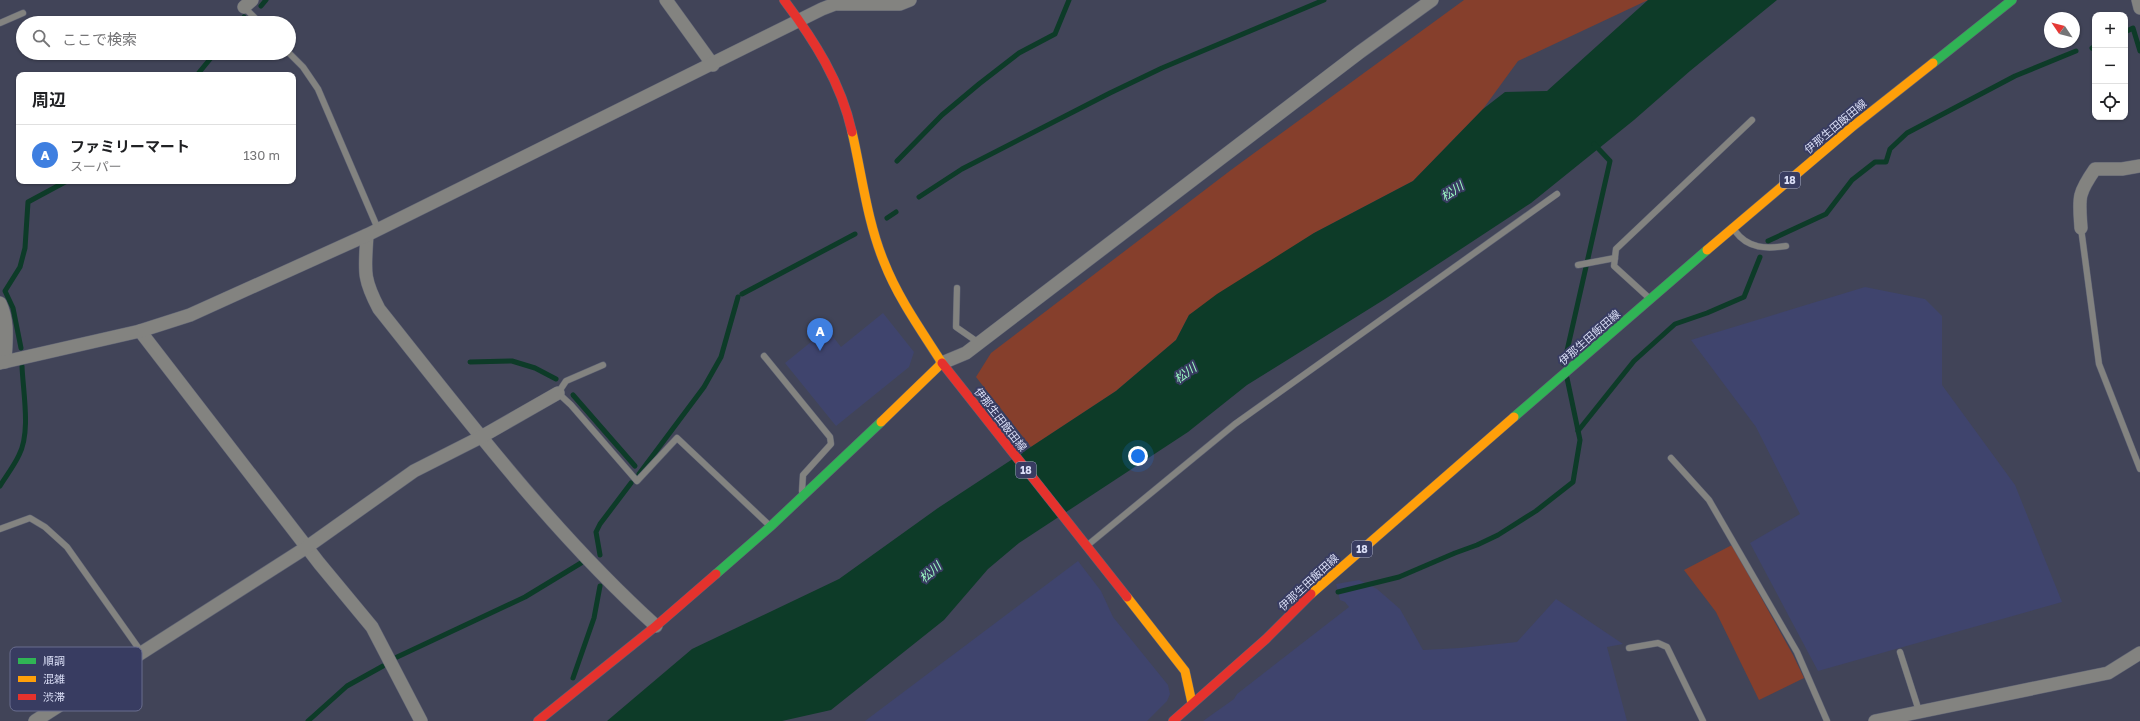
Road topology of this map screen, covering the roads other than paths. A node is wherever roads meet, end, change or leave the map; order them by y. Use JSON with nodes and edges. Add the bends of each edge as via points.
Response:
{"nodes":[{"id":1,"x":666,"y":0,"type":"edge"},
{"id":2,"x":784,"y":0,"type":"edge"},
{"id":3,"x":910,"y":0,"type":"edge"},
{"id":4,"x":1432,"y":0,"type":"edge"},
{"id":5,"x":2012,"y":0,"type":"edge"},
{"id":6,"x":2138,"y":0,"type":"edge"},
{"id":7,"x":248,"y":4,"type":"edge"},
{"id":8,"x":2140,"y":8,"type":"edge"},
{"id":9,"x":23,"y":12,"type":"dead end"},
{"id":10,"x":256,"y":16,"type":"edge"},
{"id":11,"x":799,"y":20,"type":"junction"},
{"id":12,"x":0,"y":23,"type":"edge"},
{"id":13,"x":296,"y":60,"type":"edge"},
{"id":14,"x":713,"y":65,"type":"junction"},
{"id":15,"x":1752,"y":120,"type":"dead end"},
{"id":16,"x":2140,"y":166,"type":"edge"},
{"id":17,"x":1557,"y":194,"type":"dead end"},
{"id":18,"x":1734,"y":228,"type":"junction"},
{"id":19,"x":2080,"y":228,"type":"joint"},
{"id":20,"x":372,"y":232,"type":"junction"},
{"id":21,"x":1786,"y":246,"type":"dead end"},
{"id":22,"x":1615,"y":258,"type":"junction"},
{"id":23,"x":1578,"y":265,"type":"dead end"},
{"id":24,"x":956,"y":288,"type":"dead end"},
{"id":25,"x":1650,"y":299,"type":"junction"},
{"id":26,"x":0,"y":303,"type":"edge"},
{"id":27,"x":140,"y":330,"type":"junction"},
{"id":28,"x":979,"y":343,"type":"junction"},
{"id":29,"x":764,"y":356,"type":"dead end"},
{"id":30,"x":3,"y":362,"type":"edge"},
{"id":31,"x":942,"y":363,"type":"junction"},
{"id":32,"x":603,"y":365,"type":"dead end"},
{"id":33,"x":558,"y":393,"type":"junction"},
{"id":34,"x":481,"y":437,"type":"junction"},
{"id":35,"x":1671,"y":458,"type":"dead end"},
{"id":36,"x":2140,"y":469,"type":"edge"},
{"id":37,"x":801,"y":497,"type":"junction"},
{"id":38,"x":770,"y":526,"type":"junction"},
{"id":39,"x":0,"y":529,"type":"edge"},
{"id":40,"x":1086,"y":546,"type":"junction"},
{"id":41,"x":307,"y":547,"type":"junction"},
{"id":42,"x":656,"y":626,"type":"junction"},
{"id":43,"x":138,"y":647,"type":"edge"},
{"id":44,"x":1629,"y":648,"type":"dead end"},
{"id":45,"x":1900,"y":652,"type":"dead end"},
{"id":46,"x":142,"y":653,"type":"edge"},
{"id":47,"x":2140,"y":653,"type":"edge"},
{"id":48,"x":1192,"y":703,"type":"junction"},
{"id":49,"x":51,"y":711,"type":"edge"},
{"id":50,"x":1919,"y":711,"type":"junction"},
{"id":51,"x":35,"y":721,"type":"edge"},
{"id":52,"x":421,"y":721,"type":"edge"},
{"id":53,"x":538,"y":721,"type":"edge"},
{"id":54,"x":1173,"y":721,"type":"edge"},
{"id":55,"x":1190,"y":721,"type":"edge"},
{"id":56,"x":1703,"y":721,"type":"edge"},
{"id":57,"x":1827,"y":721,"type":"edge"},
{"id":58,"x":1875,"y":721,"type":"edge"}],
"edges":[{"from":1,"to":14,"type":"street"},
{"from":2,"to":11,"type":"main road","name":"伊那生田飯田線"},
{"from":3,"to":11,"type":"street","via":[[900,4],[835,4]]},
{"from":4,"to":28,"type":"street","via":[[1360,52]]},
{"from":5,"to":18,"type":"main road","name":"伊那生田飯田線","number":"18","via":[[1852,127]]},
{"from":6,"to":8,"type":"street"},
{"from":7,"to":10,"type":"lane"},
{"from":9,"to":12,"type":"lane"},
{"from":11,"to":14,"type":"street"},
{"from":11,"to":31,"type":"main road","name":"伊那生田飯田線","via":[[831,72],[849,121],[878,247],[890,277]]},
{"from":13,"to":20,"type":"lane","via":[[318,89]]},
{"from":14,"to":20,"type":"street"},
{"from":15,"to":22,"type":"lane","via":[[1616,249]]},
{"from":16,"to":19,"type":"street","via":[[2095,169],[2084,185],[2079,199]]},
{"from":17,"to":40,"type":"lane","via":[[1235,424]]},
{"from":18,"to":21,"type":"lane","via":[[1750,244],[1771,249]]},
{"from":18,"to":25,"type":"main road","name":"伊那生田飯田線","number":"18"},
{"from":19,"to":36,"type":"lane","via":[[2099,364]]},
{"from":20,"to":27,"type":"street","via":[[190,315]]},
{"from":20,"to":34,"type":"street","via":[[364,275],[368,289],[379,309]]},
{"from":22,"to":23,"type":"lane"},
{"from":22,"to":25,"type":"lane","via":[[1614,266]]},
{"from":24,"to":28,"type":"lane","via":[[956,327]]},
{"from":25,"to":48,"type":"main road","name":"伊那生田飯田線","number":"18","via":[[1322,583],[1266,638]]},
{"from":26,"to":30,"type":"street","via":[[6,315],[7,326]]},
{"from":27,"to":30,"type":"street"},
{"from":27,"to":41,"type":"street"},
{"from":28,"to":31,"type":"street","via":[[966,353]]},
{"from":29,"to":37,"type":"lane","via":[[830,437],[832,444],[803,475]]},
{"from":31,"to":37,"type":"main road"},
{"from":31,"to":40,"type":"main road","name":"伊那生田飯田線","number":"18"},
{"from":32,"to":33,"type":"lane","via":[[566,381]]},
{"from":33,"to":34,"type":"street"},
{"from":33,"to":38,"type":"lane","via":[[637,481],[677,438]]},
{"from":34,"to":41,"type":"street","via":[[414,471]]},
{"from":34,"to":42,"type":"street","via":[[607,581]]},
{"from":35,"to":57,"type":"lane","via":[[1709,500],[1797,652]]},
{"from":37,"to":38,"type":"main road"},
{"from":38,"to":42,"type":"main road"},
{"from":39,"to":43,"type":"lane","via":[[30,518],[45,527],[67,547]]},
{"from":40,"to":48,"type":"main road","name":"伊那生田飯田線","number":"18","via":[[1185,671]]},
{"from":41,"to":46,"type":"street"},
{"from":41,"to":52,"type":"street","via":[[372,627]]},
{"from":42,"to":53,"type":"main road"},
{"from":44,"to":56,"type":"lane","via":[[1658,643],[1667,647]]},
{"from":45,"to":50,"type":"lane"},
{"from":47,"to":50,"type":"street","via":[[2108,672]]},
{"from":48,"to":54,"type":"main road","name":"伊那生田飯田線","number":"18"},
{"from":48,"to":55,"type":"main road"},
{"from":49,"to":51,"type":"street"},
{"from":50,"to":58,"type":"street"}]}
